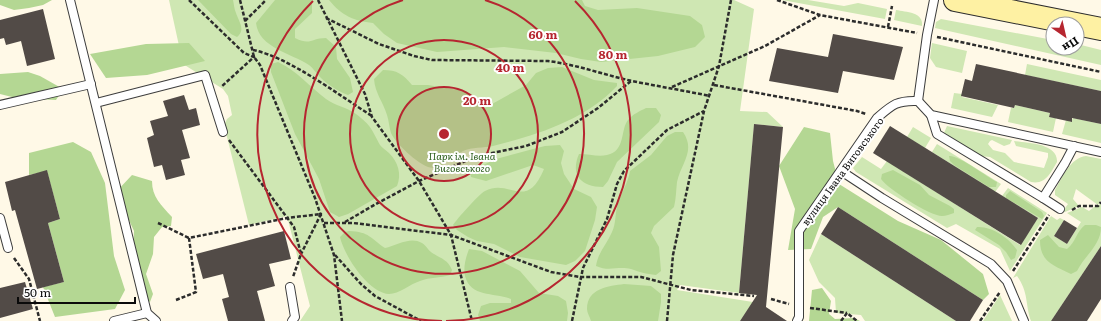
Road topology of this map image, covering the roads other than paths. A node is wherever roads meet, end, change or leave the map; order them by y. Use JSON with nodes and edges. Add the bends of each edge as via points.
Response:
{"nodes":[{"id":1,"x":70,"y":0,"type":"edge"},
{"id":2,"x":934,"y":0,"type":"edge"},
{"id":3,"x":955,"y":0,"type":"edge"},
{"id":4,"x":1101,"y":29,"type":"edge"},
{"id":5,"x":91,"y":84,"type":"junction"},
{"id":6,"x":918,"y":102,"type":"junction"},
{"id":7,"x":96,"y":103,"type":"junction"},
{"id":8,"x":0,"y":105,"type":"edge"},
{"id":9,"x":931,"y":115,"type":"junction"},
{"id":10,"x":223,"y":132,"type":"road end"},
{"id":11,"x":1074,"y":146,"type":"junction"},
{"id":12,"x":1101,"y":152,"type":"edge"},
{"id":13,"x":841,"y":171,"type":"junction"},
{"id":14,"x":1043,"y":198,"type":"junction"},
{"id":15,"x":1057,"y":208,"type":"road end"},
{"id":16,"x":0,"y":218,"type":"edge"},
{"id":17,"x":8,"y":248,"type":"road end"},
{"id":18,"x":290,"y":287,"type":"road end"},
{"id":19,"x":147,"y":313,"type":"junction"},
{"id":20,"x":114,"y":321,"type":"edge"},
{"id":21,"x":156,"y":321,"type":"edge"},
{"id":22,"x":292,"y":321,"type":"edge"},
{"id":23,"x":797,"y":321,"type":"edge"},
{"id":24,"x":1024,"y":321,"type":"edge"}],
"edges":[{"from":1,"to":5,"type":"lane"},
{"from":2,"to":6,"type":"lane"},
{"from":3,"to":4,"type":"main road"},
{"from":5,"to":7,"type":"lane"},
{"from":5,"to":8,"type":"lane"},
{"from":6,"to":9,"type":"lane"},
{"from":6,"to":13,"type":"lane","name":"вулиця Івана Виговського","via":[[904,100],[892,105],[878,118]]},
{"from":7,"to":10,"type":"lane","via":[[205,75]]},
{"from":7,"to":19,"type":"lane"},
{"from":9,"to":11,"type":"lane"},
{"from":9,"to":14,"type":"lane","via":[[937,134]]},
{"from":11,"to":12,"type":"lane"},
{"from":11,"to":14,"type":"lane"},
{"from":13,"to":23,"type":"lane","name":"вулиця Івана Виговського","via":[[799,231]]},
{"from":13,"to":24,"type":"lane","via":[[991,264],[1007,281]]},
{"from":14,"to":15,"type":"lane"},
{"from":16,"to":17,"type":"lane"},
{"from":18,"to":22,"type":"lane","via":[[295,316]]},
{"from":19,"to":20,"type":"lane"},
{"from":19,"to":21,"type":"lane"}]}
